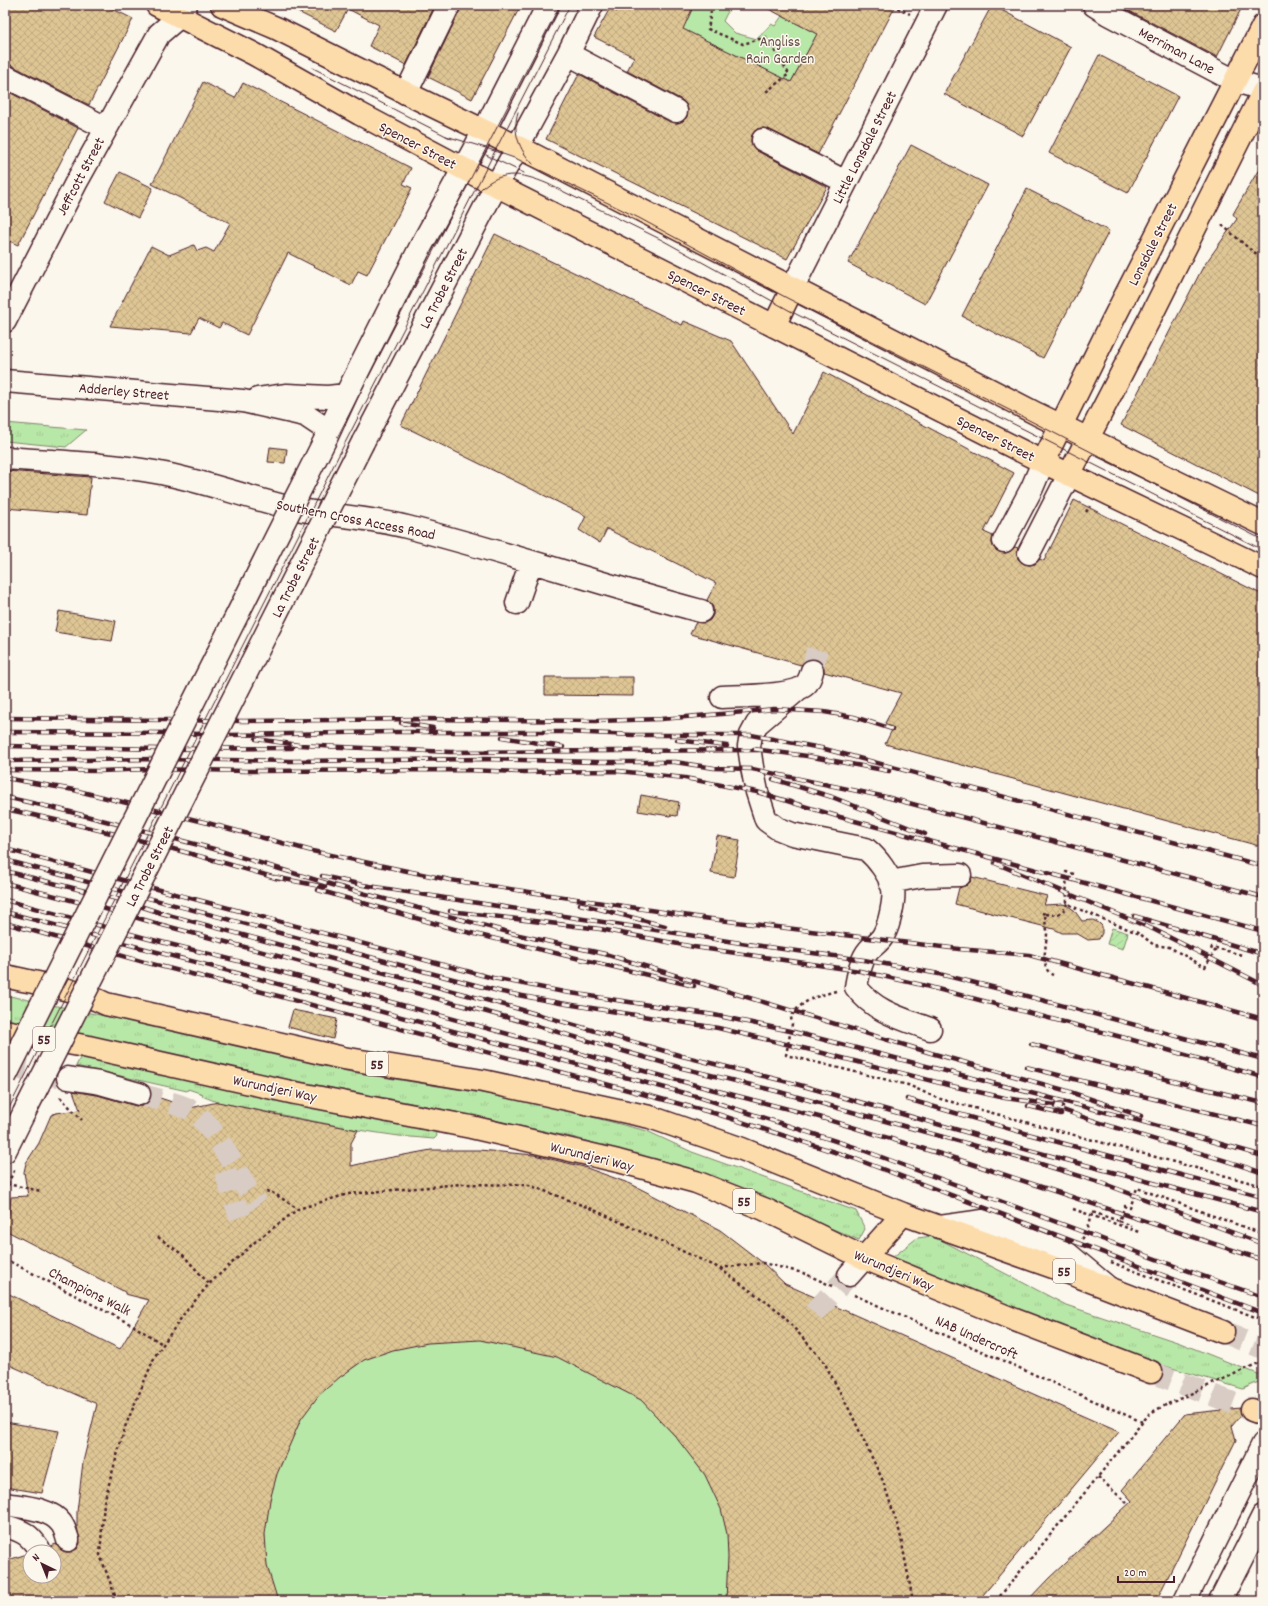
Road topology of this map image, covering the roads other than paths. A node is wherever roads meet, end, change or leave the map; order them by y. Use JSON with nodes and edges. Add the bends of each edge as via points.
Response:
{"nodes":[{"id":1,"x":222,"y":5,"type":"edge"},
{"id":2,"x":449,"y":5,"type":"edge"},
{"id":3,"x":548,"y":5,"type":"edge"},
{"id":4,"x":592,"y":5,"type":"edge"},
{"id":5,"x":936,"y":5,"type":"edge"},
{"id":6,"x":1094,"y":5,"type":"edge"},
{"id":7,"x":169,"y":8,"type":"edge"},
{"id":8,"x":1263,"y":26,"type":"edge"},
{"id":9,"x":568,"y":54,"type":"junction"},
{"id":10,"x":5,"y":76,"type":"edge"},
{"id":11,"x":1235,"y":81,"type":"junction"},
{"id":12,"x":1263,"y":89,"type":"edge"},
{"id":13,"x":1263,"y":92,"type":"edge"},
{"id":14,"x":406,"y":93,"type":"junction"},
{"id":15,"x":676,"y":111,"type":"dead end"},
{"id":16,"x":106,"y":128,"type":"junction"},
{"id":17,"x":484,"y":130,"type":"junction"},
{"id":18,"x":763,"y":140,"type":"dead end"},
{"id":19,"x":518,"y":147,"type":"junction"},
{"id":20,"x":1200,"y":150,"type":"junction"},
{"id":21,"x":1227,"y":163,"type":"junction"},
{"id":22,"x":462,"y":168,"type":"junction"},
{"id":23,"x":846,"y":182,"type":"junction"},
{"id":24,"x":497,"y":186,"type":"junction"},
{"id":25,"x":792,"y":289,"type":"junction"},
{"id":26,"x":1113,"y":320,"type":"junction"},
{"id":27,"x":5,"y":321,"type":"edge"},
{"id":28,"x":774,"y":326,"type":"junction"},
{"id":29,"x":1142,"y":334,"type":"junction"},
{"id":30,"x":5,"y":381,"type":"edge"},
{"id":31,"x":346,"y":395,"type":"junction"},
{"id":32,"x":243,"y":401,"type":"junction"},
{"id":33,"x":1061,"y":426,"type":"junction"},
{"id":34,"x":328,"y":434,"type":"junction"},
{"id":35,"x":1087,"y":439,"type":"junction"},
{"id":36,"x":5,"y":458,"type":"edge"},
{"id":37,"x":1043,"y":462,"type":"junction"},
{"id":38,"x":1069,"y":475,"type":"junction"},
{"id":39,"x":1263,"y":524,"type":"edge"},
{"id":40,"x":1004,"y":541,"type":"dead end"},
{"id":41,"x":1029,"y":553,"type":"dead end"},
{"id":42,"x":531,"y":562,"type":"junction"},
{"id":43,"x":1263,"y":568,"type":"edge"},
{"id":44,"x":517,"y":603,"type":"dead end"},
{"id":45,"x":701,"y":611,"type":"dead end"},
{"id":46,"x":812,"y":671,"type":"tunnel mouth"},
{"id":47,"x":797,"y":690,"type":"junction"},
{"id":48,"x":722,"y":697,"type":"dead end"},
{"id":49,"x":960,"y":875,"type":"dead end"},
{"id":50,"x":890,"y":882,"type":"junction"},
{"id":51,"x":5,"y":976,"type":"edge"},
{"id":52,"x":5,"y":984,"type":"edge"},
{"id":53,"x":106,"y":1004,"type":"junction"},
{"id":54,"x":930,"y":1029,"type":"dead end"},
{"id":55,"x":5,"y":1031,"type":"edge"},
{"id":56,"x":5,"y":1077,"type":"edge"},
{"id":57,"x":63,"y":1087,"type":"tunnel mouth"},
{"id":58,"x":139,"y":1094,"type":"tunnel mouth"},
{"id":59,"x":5,"y":1152,"type":"edge"},
{"id":60,"x":903,"y":1214,"type":"junction"},
{"id":61,"x":864,"y":1258,"type":"junction"},
{"id":62,"x":845,"y":1285,"type":"tunnel mouth"},
{"id":63,"x":1223,"y":1332,"type":"tunnel mouth"},
{"id":64,"x":1151,"y":1372,"type":"tunnel mouth"},
{"id":65,"x":1263,"y":1444,"type":"edge"},
{"id":66,"x":5,"y":1504,"type":"edge"},
{"id":67,"x":1263,"y":1516,"type":"edge"},
{"id":68,"x":5,"y":1526,"type":"edge"},
{"id":69,"x":68,"y":1540,"type":"dead end"},
{"id":70,"x":36,"y":1544,"type":"edge"},
{"id":71,"x":1185,"y":1601,"type":"edge"},
{"id":72,"x":1220,"y":1601,"type":"edge"}],
"edges":[{"from":1,"to":14,"type":"main road","via":[[276,28]]},
{"from":2,"to":14,"type":"street"},
{"from":3,"to":17,"type":"street"},
{"from":4,"to":9,"type":"street","name":"La Trobe Street"},
{"from":5,"to":23,"type":"street","name":"Little Lonsdale Street"},
{"from":6,"to":11,"type":"street","name":"Merriman Lane"},
{"from":7,"to":16,"type":"street","name":"Jeffcott Street","via":[[160,33]]},
{"from":7,"to":22,"type":"main road","name":"Spencer Street"},
{"from":8,"to":11,"type":"main road","name":"Lonsdale Street"},
{"from":9,"to":15,"type":"street"},
{"from":9,"to":19,"type":"street","name":"La Trobe Street"},
{"from":10,"to":16,"type":"street"},
{"from":11,"to":12,"type":"street","name":"Merriman Lane"},
{"from":11,"to":20,"type":"main road","name":"Lonsdale Street"},
{"from":13,"to":21,"type":"main road","name":"Lonsdale Street"},
{"from":14,"to":17,"type":"main road"},
{"from":16,"to":27,"type":"street","name":"Jeffcott Street"},
{"from":17,"to":19,"type":"main road"},
{"from":17,"to":22,"type":"street"},
{"from":18,"to":23,"type":"street"},
{"from":19,"to":24,"type":"street","name":"La Trobe Street"},
{"from":19,"to":25,"type":"main road"},
{"from":20,"to":21,"type":"main road"},
{"from":20,"to":26,"type":"main road","name":"Lonsdale Street"},
{"from":21,"to":29,"type":"main road","name":"Lonsdale Street"},
{"from":22,"to":24,"type":"main road","name":"Spencer Street"},
{"from":22,"to":31,"type":"street"},
{"from":23,"to":25,"type":"street","name":"Little Lonsdale Street"},
{"from":24,"to":28,"type":"main road","name":"Spencer Street"},
{"from":24,"to":59,"type":"street","name":"La Trobe Street","bridge":true,"via":[[363,442]]},
{"from":25,"to":28,"type":"main road"},
{"from":25,"to":33,"type":"main road"},
{"from":26,"to":29,"type":"main road"},
{"from":26,"to":33,"type":"main road","name":"Lonsdale Street"},
{"from":28,"to":37,"type":"main road","name":"Spencer Street"},
{"from":29,"to":35,"type":"main road","name":"Lonsdale Street"},
{"from":30,"to":32,"type":"street","name":"Adderley Street"},
{"from":31,"to":32,"type":"street","name":"Adderley Street","via":[[287,395]]},
{"from":31,"to":34,"type":"street"},
{"from":32,"to":34,"type":"street","name":"Adderley Street","via":[[305,415]]},
{"from":33,"to":35,"type":"main road"},
{"from":33,"to":37,"type":"main road","name":"Lonsdale Street"},
{"from":34,"to":56,"type":"street","bridge":true},
{"from":35,"to":38,"type":"main road","name":"Lonsdale Street"},
{"from":35,"to":39,"type":"main road"},
{"from":36,"to":42,"type":"street","name":"Southern Cross Access Road","via":[[154,472],[309,512],[407,527]]},
{"from":37,"to":38,"type":"main road","name":"Spencer Street"},
{"from":37,"to":40,"type":"street"},
{"from":38,"to":41,"type":"street"},
{"from":38,"to":43,"type":"main road","name":"Spencer Street"},
{"from":42,"to":44,"type":"street"},
{"from":42,"to":45,"type":"street","name":"Southern Cross Access Road"},
{"from":46,"to":47,"type":"street","via":[[807,683]]},
{"from":47,"to":48,"type":"street"},
{"from":47,"to":50,"type":"street","via":[[758,724],[751,735],[749,746],[752,768],[766,820],[792,834],[866,849],[881,866]]},
{"from":49,"to":50,"type":"street","via":[[922,876]]},
{"from":50,"to":54,"type":"street","via":[[893,896],[884,935],[865,955],[856,987],[863,997],[893,1016]]},
{"from":51,"to":53,"type":"main road","via":[[67,989]]},
{"from":52,"to":53,"type":"main road","number":"55"},
{"from":53,"to":60,"type":"main road","number":"55","via":[[343,1058],[483,1081],[650,1117],[742,1149]]},
{"from":55,"to":61,"type":"main road","name":"Wurundjeri Way","number":"55","via":[[295,1093],[471,1127],[618,1161],[696,1182],[764,1208]]},
{"from":57,"to":58,"type":"street","via":[[100,1083]]},
{"from":60,"to":61,"type":"main road"},
{"from":60,"to":63,"type":"main road","number":"55","via":[[1068,1272]]},
{"from":61,"to":62,"type":"street"},
{"from":61,"to":64,"type":"main road","name":"Wurundjeri Way","number":"55"},
{"from":65,"to":71,"type":"street"},
{"from":66,"to":69,"type":"street","via":[[43,1511],[54,1516],[61,1522]]},
{"from":67,"to":72,"type":"street"},
{"from":68,"to":70,"type":"street","via":[[24,1532]]}]}
